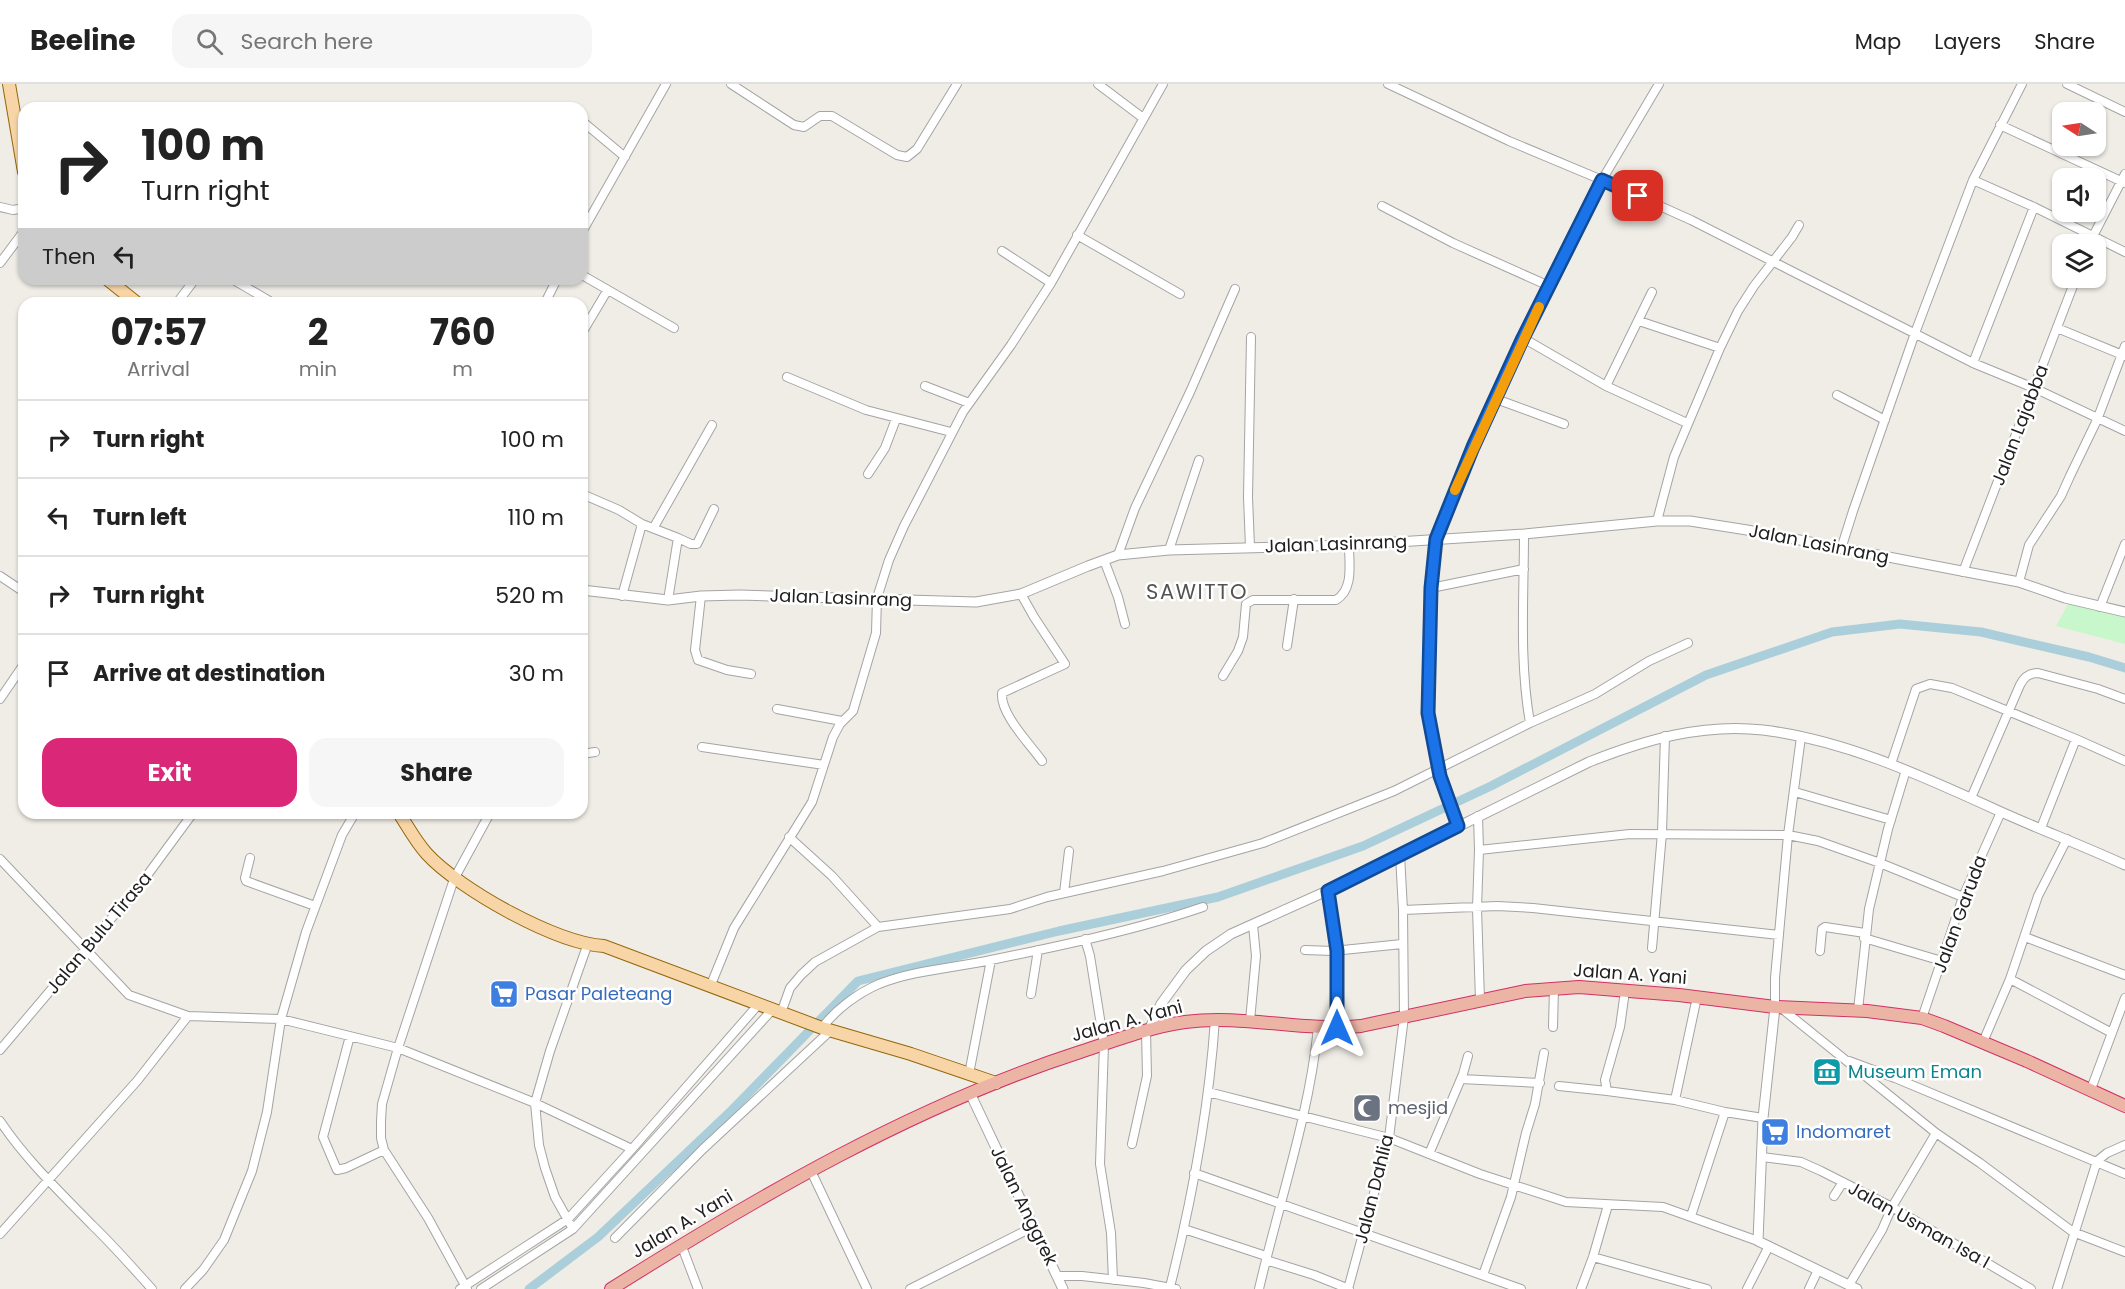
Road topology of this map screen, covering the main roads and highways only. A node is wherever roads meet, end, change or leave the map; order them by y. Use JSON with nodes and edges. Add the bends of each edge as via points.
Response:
{"nodes":[{"id":1,"x":9,"y":84,"type":"edge"},
{"id":2,"x":18,"y":137,"type":"edge"},
{"id":3,"x":114,"y":285,"type":"edge"},
{"id":4,"x":130,"y":297,"type":"edge"},
{"id":5,"x":403,"y":819,"type":"edge"},
{"id":6,"x":996,"y":1083,"type":"junction"},
{"id":7,"x":2125,"y":1106,"type":"edge"},
{"id":8,"x":611,"y":1289,"type":"edge"}],
"edges":[{"from":1,"to":2,"type":"main road"},
{"from":3,"to":4,"type":"main road"},
{"from":5,"to":6,"type":"main road","via":[[425,852],[454,879],[510,912],[564,937],[604,946],[824,1029]]},
{"from":6,"to":7,"type":"highway","name":"Jalan A. Yani","via":[[1053,1060],[1184,1022],[1215,1019],[1318,1028],[1361,1026],[1525,991],[1579,987],[1778,1008],[1858,1010],[1922,1018]]},
{"from":6,"to":8,"type":"highway","name":"Jalan A. Yani","via":[[872,1139],[681,1244]]}]}
